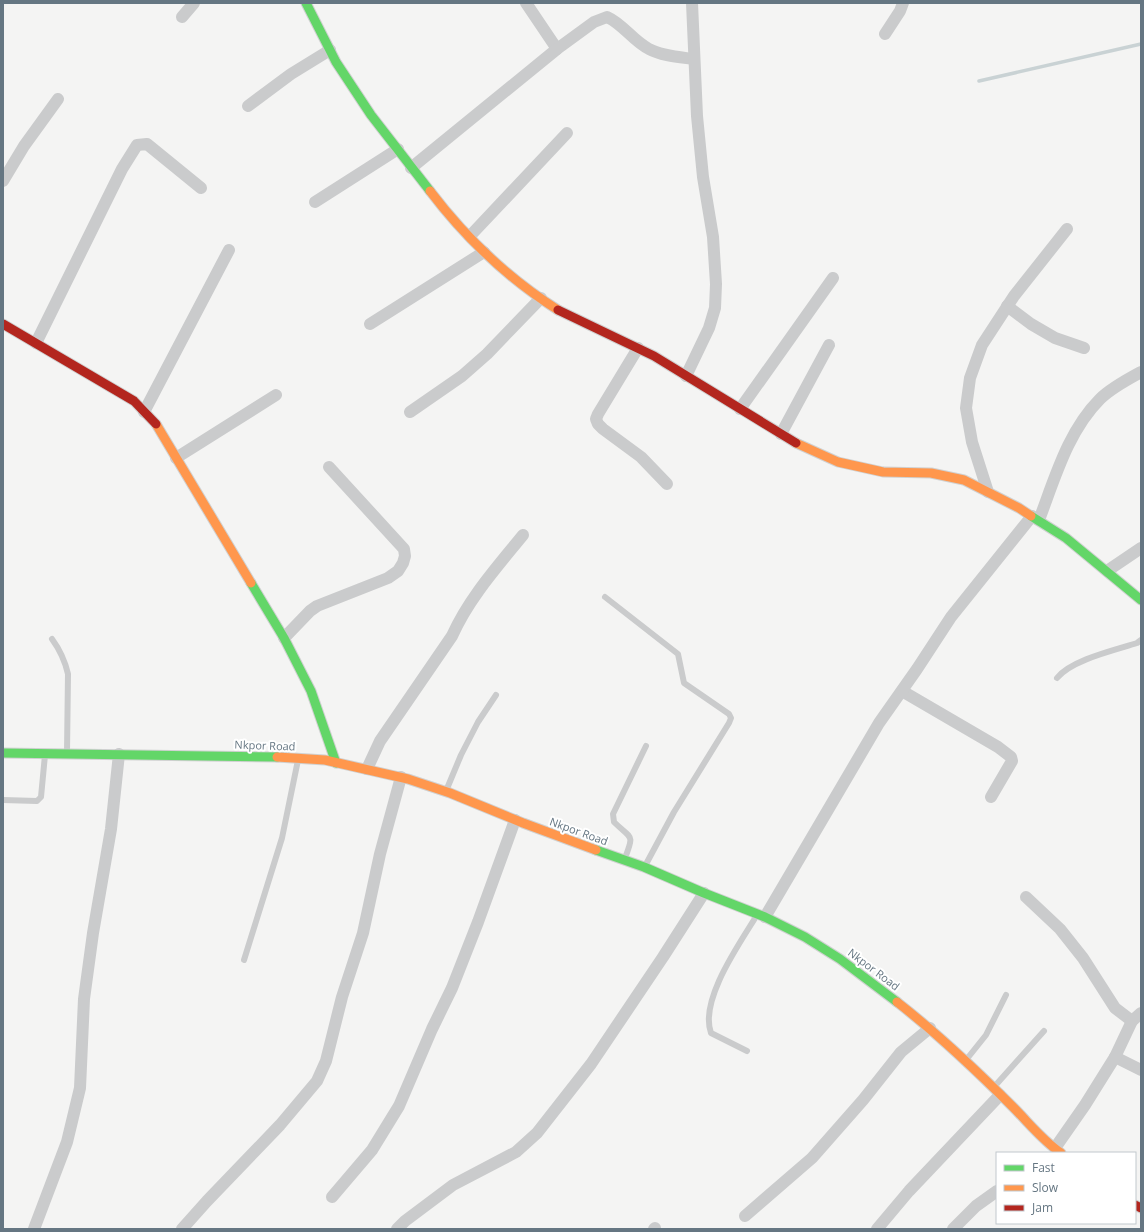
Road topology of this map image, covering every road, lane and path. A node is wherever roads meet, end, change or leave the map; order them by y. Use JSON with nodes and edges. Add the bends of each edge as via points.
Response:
{"nodes":[{"id":1,"x":194,"y":3,"type":"edge"},
{"id":2,"x":306,"y":3,"type":"edge"},
{"id":3,"x":526,"y":3,"type":"edge"},
{"id":4,"x":692,"y":3,"type":"edge"},
{"id":5,"x":903,"y":3,"type":"edge"},
{"id":6,"x":182,"y":17,"type":"dead end"},
{"id":7,"x":885,"y":34,"type":"dead end"},
{"id":8,"x":557,"y":49,"type":"junction"},
{"id":9,"x":330,"y":50,"type":"junction"},
{"id":10,"x":694,"y":59,"type":"junction"},
{"id":11,"x":58,"y":99,"type":"dead end"},
{"id":12,"x":248,"y":106,"type":"dead end"},
{"id":13,"x":567,"y":133,"type":"dead end"},
{"id":14,"x":398,"y":150,"type":"junction"},
{"id":15,"x":411,"y":168,"type":"junction"},
{"id":16,"x":3,"y":181,"type":"edge"},
{"id":17,"x":201,"y":188,"type":"dead end"},
{"id":18,"x":315,"y":202,"type":"dead end"},
{"id":19,"x":1067,"y":229,"type":"dead end"},
{"id":20,"x":470,"y":236,"type":"junction"},
{"id":21,"x":229,"y":250,"type":"dead end"},
{"id":22,"x":484,"y":252,"type":"junction"},
{"id":23,"x":832,"y":278,"type":"dead end"},
{"id":24,"x":541,"y":298,"type":"junction"},
{"id":25,"x":1007,"y":306,"type":"junction"},
{"id":26,"x":3,"y":324,"type":"edge"},
{"id":27,"x":370,"y":324,"type":"dead end"},
{"id":28,"x":36,"y":343,"type":"junction"},
{"id":29,"x":828,"y":345,"type":"dead end"},
{"id":30,"x":638,"y":348,"type":"junction"},
{"id":31,"x":1084,"y":348,"type":"dead end"},
{"id":32,"x":1141,"y":372,"type":"edge"},
{"id":33,"x":686,"y":376,"type":"junction"},
{"id":34,"x":276,"y":395,"type":"dead end"},
{"id":35,"x":740,"y":409,"type":"junction"},
{"id":36,"x":144,"y":412,"type":"junction"},
{"id":37,"x":410,"y":412,"type":"dead end"},
{"id":38,"x":781,"y":434,"type":"junction"},
{"id":39,"x":176,"y":458,"type":"junction"},
{"id":40,"x":329,"y":467,"type":"dead end"},
{"id":41,"x":667,"y":484,"type":"dead end"},
{"id":42,"x":988,"y":492,"type":"junction"},
{"id":43,"x":1035,"y":518,"type":"junction"},
{"id":44,"x":523,"y":535,"type":"dead end"},
{"id":45,"x":1141,"y":548,"type":"edge"},
{"id":46,"x":1107,"y":571,"type":"junction"},
{"id":47,"x":605,"y":597,"type":"dead end"},
{"id":48,"x":1141,"y":600,"type":"edge"},
{"id":49,"x":284,"y":638,"type":"junction"},
{"id":50,"x":52,"y":639,"type":"dead end"},
{"id":51,"x":1141,"y":640,"type":"edge"},
{"id":52,"x":1057,"y":678,"type":"dead end"},
{"id":53,"x":902,"y":691,"type":"junction"},
{"id":54,"x":496,"y":695,"type":"dead end"},
{"id":55,"x":646,"y":746,"type":"dead end"},
{"id":56,"x":3,"y":753,"type":"edge"},
{"id":57,"x":46,"y":754,"type":"junction"},
{"id":58,"x":68,"y":754,"type":"junction"},
{"id":59,"x":119,"y":754,"type":"junction"},
{"id":60,"x":299,"y":758,"type":"junction"},
{"id":61,"x":336,"y":762,"type":"junction"},
{"id":62,"x":367,"y":769,"type":"junction"},
{"id":63,"x":401,"y":777,"type":"junction"},
{"id":64,"x":446,"y":792,"type":"junction"},
{"id":65,"x":991,"y":797,"type":"dead end"},
{"id":66,"x":3,"y":800,"type":"edge"},
{"id":67,"x":515,"y":820,"type":"junction"},
{"id":68,"x":624,"y":860,"type":"junction"},
{"id":69,"x":644,"y":867,"type":"junction"},
{"id":70,"x":704,"y":893,"type":"junction"},
{"id":71,"x":1026,"y":897,"type":"dead end"},
{"id":72,"x":762,"y":915,"type":"junction"},
{"id":73,"x":244,"y":960,"type":"dead end"},
{"id":74,"x":1006,"y":995,"type":"dead end"},
{"id":75,"x":1136,"y":1017,"type":"edge"},
{"id":76,"x":930,"y":1028,"type":"junction"},
{"id":77,"x":1044,"y":1031,"type":"dead end"},
{"id":78,"x":747,"y":1051,"type":"dead end"},
{"id":79,"x":1115,"y":1057,"type":"junction"},
{"id":80,"x":965,"y":1061,"type":"junction"},
{"id":81,"x":1141,"y":1070,"type":"edge"},
{"id":82,"x":997,"y":1092,"type":"junction"},
{"id":83,"x":1052,"y":1150,"type":"edge"},
{"id":84,"x":996,"y":1192,"type":"edge"},
{"id":85,"x":332,"y":1196,"type":"dead end"},
{"id":86,"x":746,"y":1216,"type":"dead end"},
{"id":87,"x":34,"y":1229,"type":"edge"},
{"id":88,"x":182,"y":1229,"type":"edge"},
{"id":89,"x":397,"y":1229,"type":"edge"},
{"id":90,"x":878,"y":1229,"type":"edge"},
{"id":91,"x":953,"y":1229,"type":"edge"}],
"edges":[{"from":1,"to":6,"type":"street"},
{"from":2,"to":9,"type":"street"},
{"from":3,"to":8,"type":"street"},
{"from":4,"to":10,"type":"street"},
{"from":5,"to":7,"type":"street"},
{"from":8,"to":10,"type":"street","via":[[594,22],[607,17],[615,20],[649,49]]},
{"from":8,"to":15,"type":"street"},
{"from":9,"to":12,"type":"street","via":[[291,74]]},
{"from":9,"to":14,"type":"street","via":[[371,115]]},
{"from":10,"to":33,"type":"street","via":[[697,116],[703,177],[713,237],[716,284],[715,308],[709,328]]},
{"from":11,"to":16,"type":"street","via":[[24,146]]},
{"from":13,"to":20,"type":"street"},
{"from":14,"to":15,"type":"street"},
{"from":14,"to":18,"type":"street"},
{"from":15,"to":20,"type":"street"},
{"from":17,"to":28,"type":"street","via":[[147,144],[137,145],[122,169]]},
{"from":19,"to":25,"type":"street"},
{"from":20,"to":22,"type":"street"},
{"from":21,"to":36,"type":"street"},
{"from":22,"to":24,"type":"street","via":[[526,289]]},
{"from":22,"to":27,"type":"street"},
{"from":23,"to":35,"type":"street"},
{"from":24,"to":30,"type":"street","via":[[558,310]]},
{"from":24,"to":37,"type":"street","via":[[477,363]]},
{"from":25,"to":31,"type":"street","via":[[1055,338]]},
{"from":25,"to":42,"type":"street","via":[[982,345],[970,378],[966,408],[972,442]]},
{"from":26,"to":28,"type":"street"},
{"from":28,"to":36,"type":"street","via":[[134,401]]},
{"from":29,"to":38,"type":"street"},
{"from":30,"to":33,"type":"street"},
{"from":30,"to":41,"type":"street","via":[[596,419],[603,429],[641,457]]},
{"from":32,"to":43,"type":"street","via":[[1101,398],[1079,425]]},
{"from":33,"to":35,"type":"street"},
{"from":34,"to":39,"type":"street"},
{"from":35,"to":38,"type":"street"},
{"from":36,"to":39,"type":"street","via":[[156,424]]},
{"from":38,"to":42,"type":"street","via":[[838,462],[883,472],[931,473],[964,480]]},
{"from":39,"to":49,"type":"street"},
{"from":40,"to":49,"type":"street","via":[[404,549],[404,563],[388,578],[317,606]]},
{"from":42,"to":43,"type":"street"},
{"from":43,"to":46,"type":"street","via":[[1066,538]]},
{"from":43,"to":53,"type":"street","via":[[951,617]]},
{"from":44,"to":62,"type":"street","via":[[467,608],[452,636],[380,741]]},
{"from":45,"to":46,"type":"street"},
{"from":46,"to":48,"type":"street"},
{"from":47,"to":69,"type":"lane","via":[[678,654],[684,683],[729,714],[731,718]]},
{"from":49,"to":61,"type":"street","via":[[311,691]]},
{"from":50,"to":58,"type":"lane","via":[[68,674]]},
{"from":51,"to":52,"type":"lane","via":[[1073,665]]},
{"from":53,"to":65,"type":"street","via":[[1011,757],[1012,761]]},
{"from":53,"to":72,"type":"street","via":[[879,723]]},
{"from":54,"to":64,"type":"lane","via":[[478,722]]},
{"from":55,"to":68,"type":"lane","via":[[614,814],[614,822],[630,838],[631,843]]},
{"from":56,"to":57,"type":"street","name":"Nkpor Road"},
{"from":57,"to":58,"type":"street","name":"Nkpor Road"},
{"from":57,"to":66,"type":"lane","via":[[40,799]]},
{"from":58,"to":59,"type":"street","name":"Nkpor Road"},
{"from":59,"to":60,"type":"street","name":"Nkpor Road"},
{"from":59,"to":87,"type":"street","via":[[111,829],[84,999],[80,1088],[67,1142]]},
{"from":60,"to":61,"type":"street","name":"Nkpor Road"},
{"from":60,"to":73,"type":"lane","via":[[282,838]]},
{"from":61,"to":62,"type":"street","name":"Nkpor Road"},
{"from":62,"to":63,"type":"street","name":"Nkpor Road"},
{"from":63,"to":64,"type":"street","name":"Nkpor Road"},
{"from":63,"to":88,"type":"street","via":[[380,854],[363,933],[320,1074],[280,1126]]},
{"from":64,"to":67,"type":"street","name":"Nkpor Road"},
{"from":67,"to":68,"type":"street","name":"Nkpor Road"},
{"from":67,"to":85,"type":"street","via":[[452,988],[399,1106],[372,1150]]},
{"from":68,"to":69,"type":"street","name":"Nkpor Road"},
{"from":69,"to":70,"type":"street","name":"Nkpor Road"},
{"from":70,"to":72,"type":"street","name":"Nkpor Road"},
{"from":70,"to":89,"type":"street","via":[[592,1064],[537,1133],[516,1152],[453,1185]]},
{"from":71,"to":75,"type":"street","via":[[1060,929],[1083,958],[1115,1008]]},
{"from":72,"to":76,"type":"street","name":"Nkpor Road","via":[[840,959]]},
{"from":72,"to":78,"type":"lane","via":[[716,984],[708,1020],[711,1032]]},
{"from":74,"to":80,"type":"lane","via":[[986,1035]]},
{"from":75,"to":79,"type":"street"},
{"from":76,"to":80,"type":"street","name":"Nkpor Road"},
{"from":76,"to":86,"type":"street","via":[[901,1052],[812,1158]]},
{"from":77,"to":82,"type":"lane"},
{"from":79,"to":81,"type":"street"},
{"from":79,"to":83,"type":"street","via":[[1085,1106]]},
{"from":80,"to":82,"type":"street","name":"Nkpor Road"},
{"from":82,"to":83,"type":"street","name":"Nkpor Road"},
{"from":82,"to":90,"type":"street"},
{"from":84,"to":91,"type":"street","via":[[976,1206]]}]}
